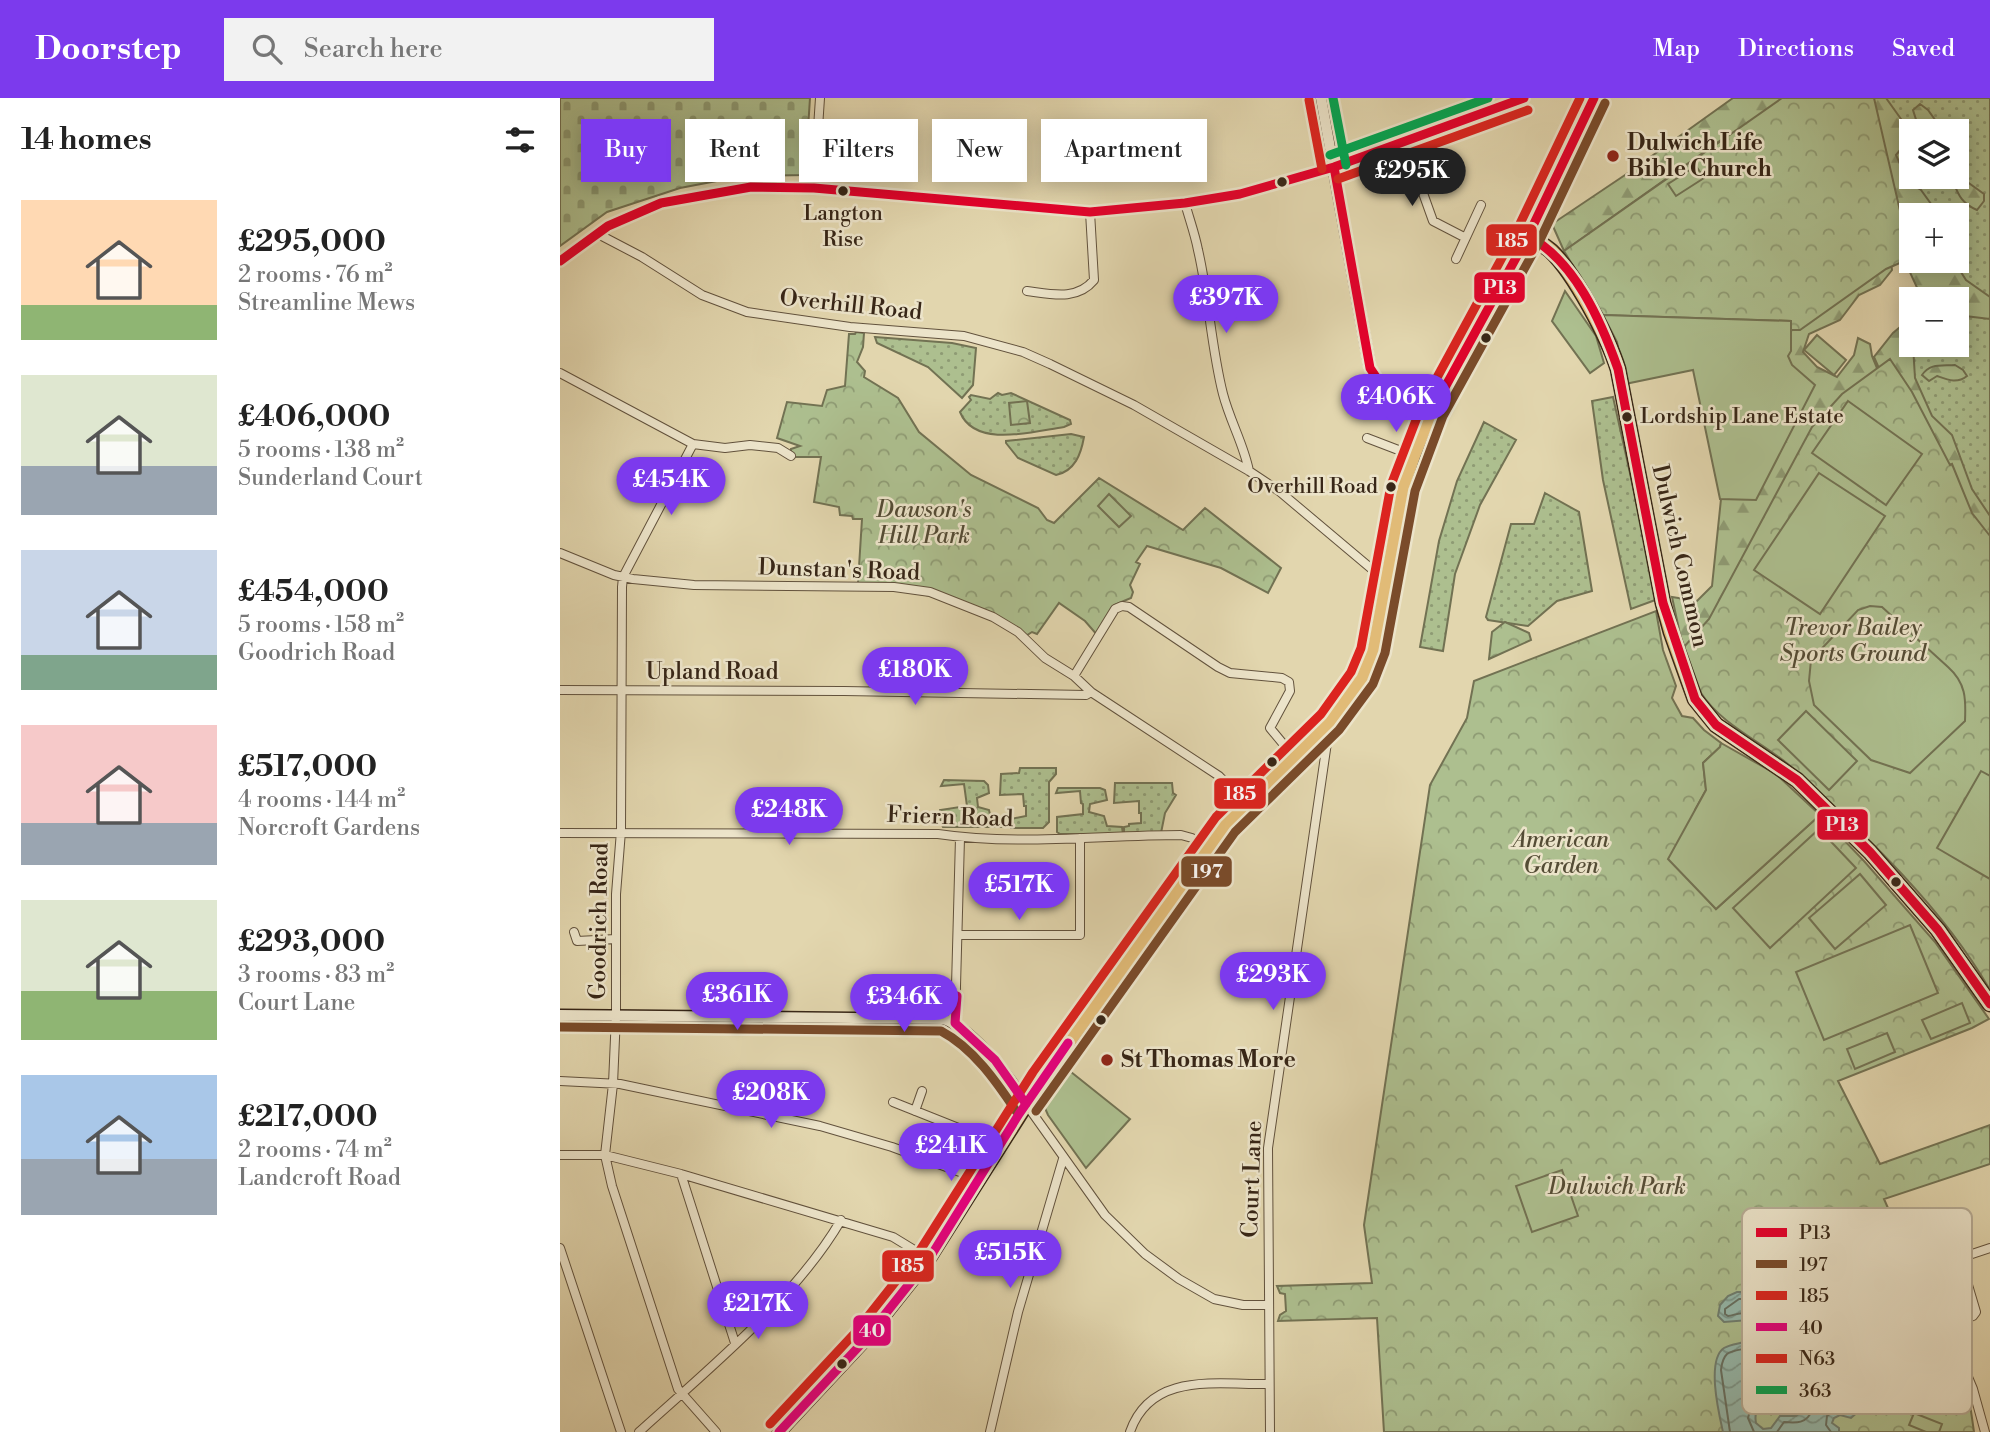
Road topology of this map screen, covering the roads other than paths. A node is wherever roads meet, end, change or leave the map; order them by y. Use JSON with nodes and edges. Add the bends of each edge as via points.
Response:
{"nodes":[{"id":1,"x":820,"y":98,"type":"edge"},
{"id":2,"x":1321,"y":98,"type":"edge"},
{"id":3,"x":1524,"y":98,"type":"edge"},
{"id":4,"x":1594,"y":98,"type":"edge"},
{"id":5,"x":1404,"y":140,"type":"junction"},
{"id":6,"x":1334,"y":167,"type":"junction"},
{"id":7,"x":814,"y":188,"type":"junction"},
{"id":8,"x":1185,"y":203,"type":"junction"},
{"id":9,"x":1481,"y":205,"type":"dead end"},
{"id":10,"x":1090,"y":212,"type":"junction"},
{"id":11,"x":598,"y":234,"type":"junction"},
{"id":12,"x":1528,"y":236,"type":"junction"},
{"id":13,"x":1464,"y":237,"type":"junction"},
{"id":14,"x":1456,"y":259,"type":"dead end"},
{"id":15,"x":560,"y":261,"type":"edge"},
{"id":16,"x":1027,"y":291,"type":"dead end"},
{"id":17,"x":560,"y":373,"type":"edge"},
{"id":18,"x":1432,"y":411,"type":"junction"},
{"id":19,"x":1367,"y":438,"type":"dead end"},
{"id":20,"x":693,"y":444,"type":"junction"},
{"id":21,"x":791,"y":456,"type":"dead end"},
{"id":22,"x":1414,"y":456,"type":"junction"},
{"id":23,"x":1249,"y":471,"type":"junction"},
{"id":24,"x":560,"y":553,"type":"edge"},
{"id":25,"x":623,"y":577,"type":"junction"},
{"id":26,"x":1386,"y":581,"type":"junction"},
{"id":27,"x":1074,"y":676,"type":"junction"},
{"id":28,"x":560,"y":690,"type":"edge"},
{"id":29,"x":622,"y":691,"type":"junction"},
{"id":30,"x":1091,"y":692,"type":"junction"},
{"id":31,"x":1330,"y":722,"type":"junction"},
{"id":32,"x":1294,"y":757,"type":"junction"},
{"id":33,"x":1246,"y":804,"type":"junction"},
{"id":34,"x":621,"y":831,"type":"junction"},
{"id":35,"x":560,"y":833,"type":"edge"},
{"id":36,"x":960,"y":838,"type":"junction"},
{"id":37,"x":1080,"y":838,"type":"junction"},
{"id":38,"x":1206,"y":852,"type":"junction"},
{"id":39,"x":575,"y":932,"type":"dead end"},
{"id":40,"x":958,"y":935,"type":"junction"},
{"id":41,"x":615,"y":939,"type":"junction"},
{"id":42,"x":1990,"y":1004,"type":"edge"},
{"id":43,"x":560,"y":1015,"type":"edge"},
{"id":44,"x":616,"y":1015,"type":"junction"},
{"id":45,"x":956,"y":1023,"type":"junction"},
{"id":46,"x":560,"y":1081,"type":"edge"},
{"id":47,"x":613,"y":1083,"type":"junction"},
{"id":48,"x":922,"y":1091,"type":"dead end"},
{"id":49,"x":893,"y":1102,"type":"dead end"},
{"id":50,"x":1026,"y":1104,"type":"junction"},
{"id":51,"x":915,"y":1111,"type":"junction"},
{"id":52,"x":1001,"y":1145,"type":"junction"},
{"id":53,"x":560,"y":1155,"type":"edge"},
{"id":54,"x":605,"y":1155,"type":"junction"},
{"id":55,"x":1063,"y":1159,"type":"junction"},
{"id":56,"x":681,"y":1174,"type":"junction"},
{"id":57,"x":979,"y":1179,"type":"junction"},
{"id":58,"x":841,"y":1220,"type":"junction"},
{"id":59,"x":560,"y":1248,"type":"edge"},
{"id":60,"x":1990,"y":1248,"type":"edge"},
{"id":61,"x":1972,"y":1254,"type":"edge"},
{"id":62,"x":929,"y":1259,"type":"junction"},
{"id":63,"x":1972,"y":1298,"type":"edge"},
{"id":64,"x":1269,"y":1305,"type":"junction"},
{"id":65,"x":1972,"y":1316,"type":"edge"},
{"id":66,"x":736,"y":1343,"type":"junction"},
{"id":67,"x":1269,"y":1384,"type":"junction"},
{"id":68,"x":1972,"y":1386,"type":"edge"},
{"id":69,"x":681,"y":1393,"type":"junction"},
{"id":70,"x":785,"y":1430,"type":"edge"},
{"id":71,"x":621,"y":1432,"type":"edge"},
{"id":72,"x":639,"y":1432,"type":"edge"},
{"id":73,"x":716,"y":1432,"type":"edge"},
{"id":74,"x":990,"y":1432,"type":"edge"},
{"id":75,"x":1130,"y":1432,"type":"edge"},
{"id":76,"x":1270,"y":1432,"type":"edge"},
{"id":77,"x":1984,"y":1432,"type":"edge"}],
"edges":[{"from":1,"to":7,"type":"street"},
{"from":2,"to":6,"type":"main road"},
{"from":3,"to":5,"type":"street"},
{"from":4,"to":12,"type":"highway"},
{"from":5,"to":6,"type":"street"},
{"from":5,"to":13,"type":"street","via":[[1433,222]]},
{"from":6,"to":8,"type":"street","via":[[1240,194]]},
{"from":6,"to":18,"type":"main road","via":[[1370,369],[1380,383]]},
{"from":7,"to":10,"type":"street"},
{"from":7,"to":11,"type":"street","via":[[751,187],[661,203]]},
{"from":8,"to":10,"type":"street"},
{"from":8,"to":23,"type":"street","via":[[1199,251],[1223,394]]},
{"from":9,"to":13,"type":"street"},
{"from":10,"to":16,"type":"street","via":[[1094,280],[1088,288],[1060,295]]},
{"from":11,"to":15,"type":"street"},
{"from":11,"to":23,"type":"street","name":"Overhill Road","via":[[702,295],[747,312],[850,327],[964,336],[1023,352],[1134,405]]},
{"from":12,"to":18,"type":"main road"},
{"from":12,"to":42,"type":"highway","name":"Dulwich Common","via":[[1555,256],[1612,349],[1663,603],[1695,699],[1716,725],[1797,780],[1870,852],[1938,930]]},
{"from":13,"to":14,"type":"street"},
{"from":17,"to":20,"type":"street"},
{"from":18,"to":22,"type":"main road"},
{"from":19,"to":22,"type":"street"},
{"from":20,"to":21,"type":"street","via":[[778,448]]},
{"from":20,"to":25,"type":"street","name":"Goodrich Road"},
{"from":22,"to":26,"type":"main road","via":[[1403,488]]},
{"from":23,"to":26,"type":"street","name":"Overhill Road"},
{"from":24,"to":25,"type":"street","name":"Dunstan's Road"},
{"from":25,"to":27,"type":"street","name":"Dunstan's Road","via":[[694,585],[894,586],[930,592],[993,617]]},
{"from":25,"to":29,"type":"street","name":"Goodrich Road"},
{"from":26,"to":31,"type":"main road","via":[[1372,654],[1362,678]]},
{"from":27,"to":30,"type":"street","name":"Dunstan's Road"},
{"from":27,"to":32,"type":"street","via":[[1115,609],[1129,607],[1230,673],[1289,682],[1290,691],[1270,728]]},
{"from":28,"to":29,"type":"street","name":"Upland Road"},
{"from":29,"to":30,"type":"street","name":"Upland Road"},
{"from":29,"to":34,"type":"street","name":"Goodrich Road"},
{"from":30,"to":33,"type":"street","via":[[1219,776]]},
{"from":31,"to":32,"type":"main road"},
{"from":31,"to":64,"type":"street","name":"Court Lane","via":[[1268,1148]]},
{"from":32,"to":33,"type":"main road"},
{"from":33,"to":38,"type":"main road"},
{"from":34,"to":35,"type":"street","name":"Friern Road"},
{"from":34,"to":36,"type":"street","name":"Friern Road","via":[[938,834]]},
{"from":34,"to":41,"type":"street","name":"Goodrich Road"},
{"from":36,"to":37,"type":"street","name":"Friern Road"},
{"from":36,"to":40,"type":"street"},
{"from":37,"to":38,"type":"street","name":"Friern Road","via":[[1181,835],[1192,838]]},
{"from":37,"to":40,"type":"street","via":[[1080,935]]},
{"from":38,"to":50,"type":"main road"},
{"from":39,"to":41,"type":"street","via":[[577,941]]},
{"from":40,"to":45,"type":"street"},
{"from":41,"to":44,"type":"street","name":"Goodrich Road"},
{"from":43,"to":44,"type":"main road"},
{"from":44,"to":45,"type":"main road","via":[[944,1019]]},
{"from":44,"to":47,"type":"street","name":"Goodrich Road"},
{"from":45,"to":50,"type":"main road"},
{"from":46,"to":47,"type":"street"},
{"from":47,"to":54,"type":"street","name":"Goodrich Road"},
{"from":47,"to":57,"type":"street","via":[[820,1126]]},
{"from":48,"to":51,"type":"street"},
{"from":49,"to":51,"type":"street"},
{"from":50,"to":52,"type":"main road"},
{"from":50,"to":55,"type":"street"},
{"from":51,"to":52,"type":"street"},
{"from":52,"to":57,"type":"main road"},
{"from":53,"to":54,"type":"street"},
{"from":54,"to":56,"type":"street"},
{"from":54,"to":69,"type":"street","name":"Goodrich Road"},
{"from":55,"to":64,"type":"street","via":[[1114,1225],[1160,1266],[1220,1301]]},
{"from":55,"to":74,"type":"street","via":[[1018,1312]]},
{"from":56,"to":58,"type":"street"},
{"from":56,"to":66,"type":"street"},
{"from":57,"to":62,"type":"main road"},
{"from":58,"to":62,"type":"street","via":[[893,1237]]},
{"from":58,"to":66,"type":"street","via":[[787,1291]]},
{"from":59,"to":71,"type":"street"},
{"from":60,"to":61,"type":"street"},
{"from":62,"to":70,"type":"main road"},
{"from":63,"to":65,"type":"street","via":[[1976,1312]]},
{"from":64,"to":67,"type":"street","name":"Court Lane"},
{"from":66,"to":69,"type":"street"},
{"from":67,"to":75,"type":"street","via":[[1195,1384],[1171,1389],[1146,1403]]},
{"from":67,"to":76,"type":"street","name":"Court Lane"},
{"from":68,"to":77,"type":"street"},
{"from":69,"to":72,"type":"street"},
{"from":69,"to":73,"type":"street","name":"Goodrich Road"}]}
